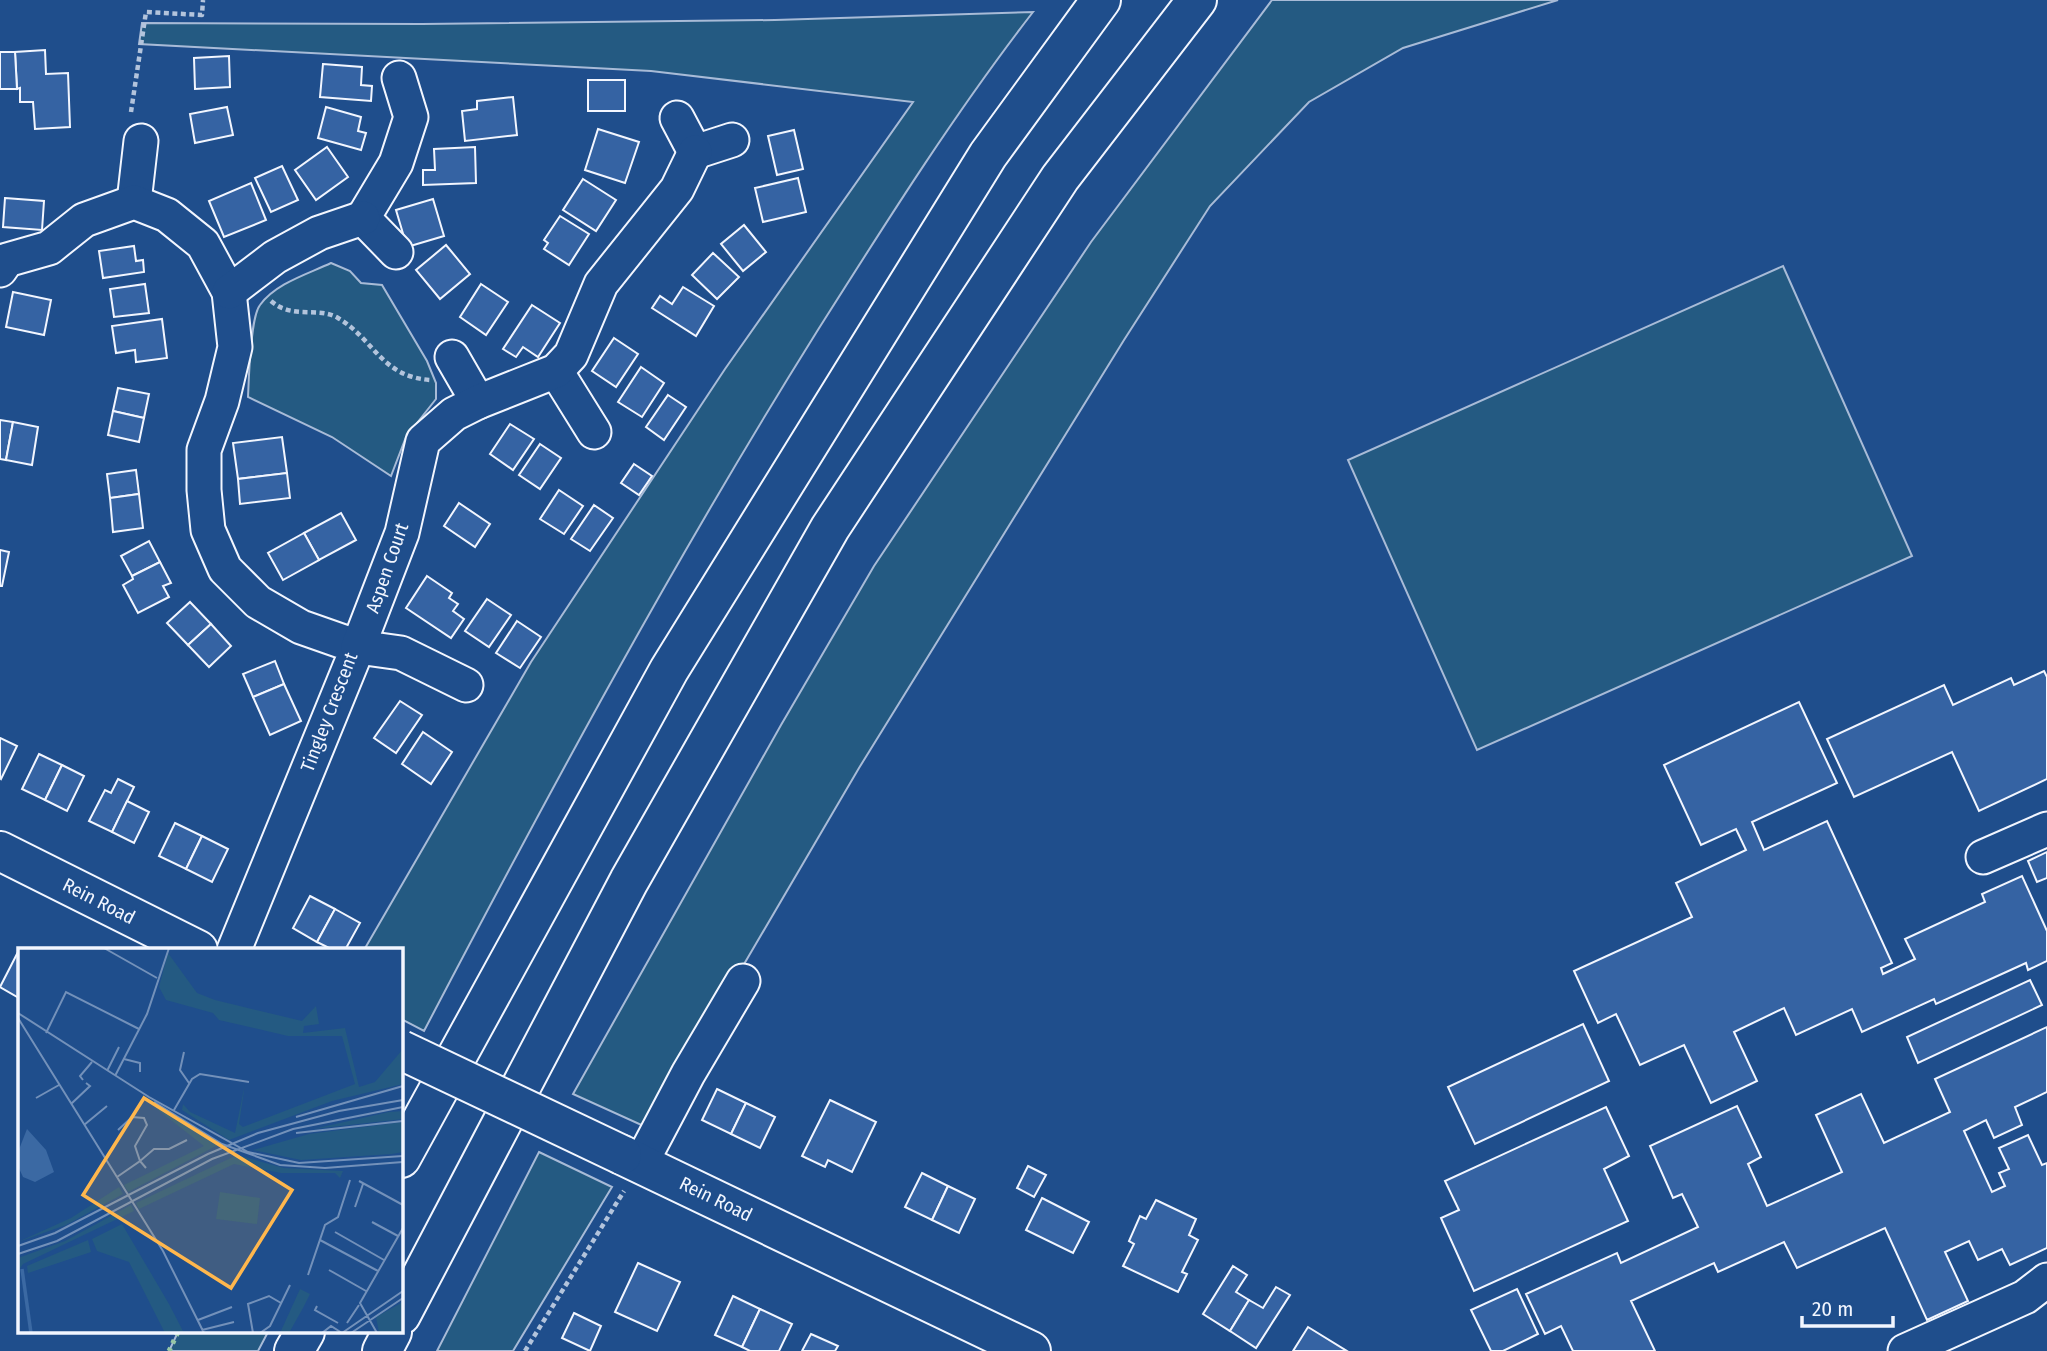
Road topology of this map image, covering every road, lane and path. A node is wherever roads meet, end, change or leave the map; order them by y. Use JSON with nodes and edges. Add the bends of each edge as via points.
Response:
{"nodes":[{"id":1,"x":203,"y":0,"type":"edge"},
{"id":2,"x":1101,"y":0,"type":"edge"},
{"id":3,"x":1197,"y":0,"type":"edge"},
{"id":4,"x":399,"y":78,"type":"dead end"},
{"id":5,"x":677,"y":118,"type":"dead end"},
{"id":6,"x":732,"y":140,"type":"dead end"},
{"id":7,"x":141,"y":141,"type":"joint"},
{"id":8,"x":695,"y":152,"type":"junction"},
{"id":9,"x":134,"y":202,"type":"junction"},
{"id":10,"x":363,"y":218,"type":"junction"},
{"id":11,"x":396,"y":252,"type":"dead end"},
{"id":12,"x":0,"y":270,"type":"edge"},
{"id":13,"x":242,"y":283,"type":"junction"},
{"id":14,"x":555,"y":372,"type":"junction"},
{"id":15,"x":464,"y":379,"type":"junction"},
{"id":16,"x":594,"y":432,"type":"dead end"},
{"id":17,"x":358,"y":647,"type":"junction"},
{"id":18,"x":466,"y":685,"type":"dead end"},
{"id":19,"x":2047,"y":829,"type":"edge"},
{"id":20,"x":0,"y":851,"type":"edge"},
{"id":21,"x":1983,"y":857,"type":"dead end"},
{"id":22,"x":194,"y":948,"type":"edge"},
{"id":23,"x":235,"y":948,"type":"edge"},
{"id":24,"x":743,"y":981,"type":"dead end"},
{"id":25,"x":402,"y":1050,"type":"edge"},
{"id":26,"x":402,"y":1156,"type":"edge"},
{"id":27,"x":631,"y":1159,"type":"junction"},
{"id":28,"x":2047,"y":1280,"type":"edge"},
{"id":29,"x":402,"y":1313,"type":"edge"},
{"id":30,"x":304,"y":1334,"type":"edge"},
{"id":31,"x":391,"y":1334,"type":"edge"},
{"id":32,"x":294,"y":1351,"type":"edge"},
{"id":33,"x":382,"y":1351,"type":"edge"},
{"id":34,"x":525,"y":1351,"type":"edge"},
{"id":35,"x":1031,"y":1351,"type":"edge"},
{"id":36,"x":1905,"y":1351,"type":"edge"}],
"edges":[{"from":1,"to":7,"type":"path","via":[[202,15],[146,12],[127,140]]},
{"from":2,"to":26,"type":"main road","via":[[988,155],[669,670]]},
{"from":3,"to":29,"type":"main road","via":[[1060,178],[830,528],[629,881]]},
{"from":4,"to":10,"type":"street","via":[[411,117],[396,163]]},
{"from":5,"to":8,"type":"street"},
{"from":6,"to":8,"type":"street"},
{"from":7,"to":9,"type":"street"},
{"from":8,"to":14,"type":"street","via":[[677,188],[601,284],[571,355]]},
{"from":9,"to":12,"type":"street","via":[[84,220],[49,248],[7,260]]},
{"from":9,"to":13,"type":"street","name":"Tingley Crescent","via":[[167,215]]},
{"from":10,"to":11,"type":"street"},
{"from":10,"to":13,"type":"street","via":[[319,233],[275,257]]},
{"from":13,"to":15,"type":"path","via":[[287,311],[336,316],[393,369],[413,379]]},
{"from":13,"to":17,"type":"street","name":"Tingley Crescent","via":[[235,346],[204,450],[208,530],[225,569],[258,603],[300,627]]},
{"from":14,"to":15,"type":"street","name":"Aspen Court"},
{"from":14,"to":16,"type":"street"},
{"from":15,"to":17,"type":"street","name":"Aspen Court","via":[[454,414],[423,442],[402,533]]},
{"from":17,"to":18,"type":"street","via":[[401,653]]},
{"from":17,"to":23,"type":"street","name":"Tingley Crescent"},
{"from":19,"to":21,"type":"street"},
{"from":20,"to":22,"type":"main road","name":"Rein Road"},
{"from":24,"to":27,"type":"street"},
{"from":25,"to":27,"type":"main road","name":"Rein Road","bridge":true},
{"from":27,"to":34,"type":"path"},
{"from":27,"to":35,"type":"main road","name":"Rein Road"},
{"from":28,"to":36,"type":"street","via":[[2025,1297]]},
{"from":30,"to":32,"type":"main road"},
{"from":31,"to":33,"type":"main road"}]}
